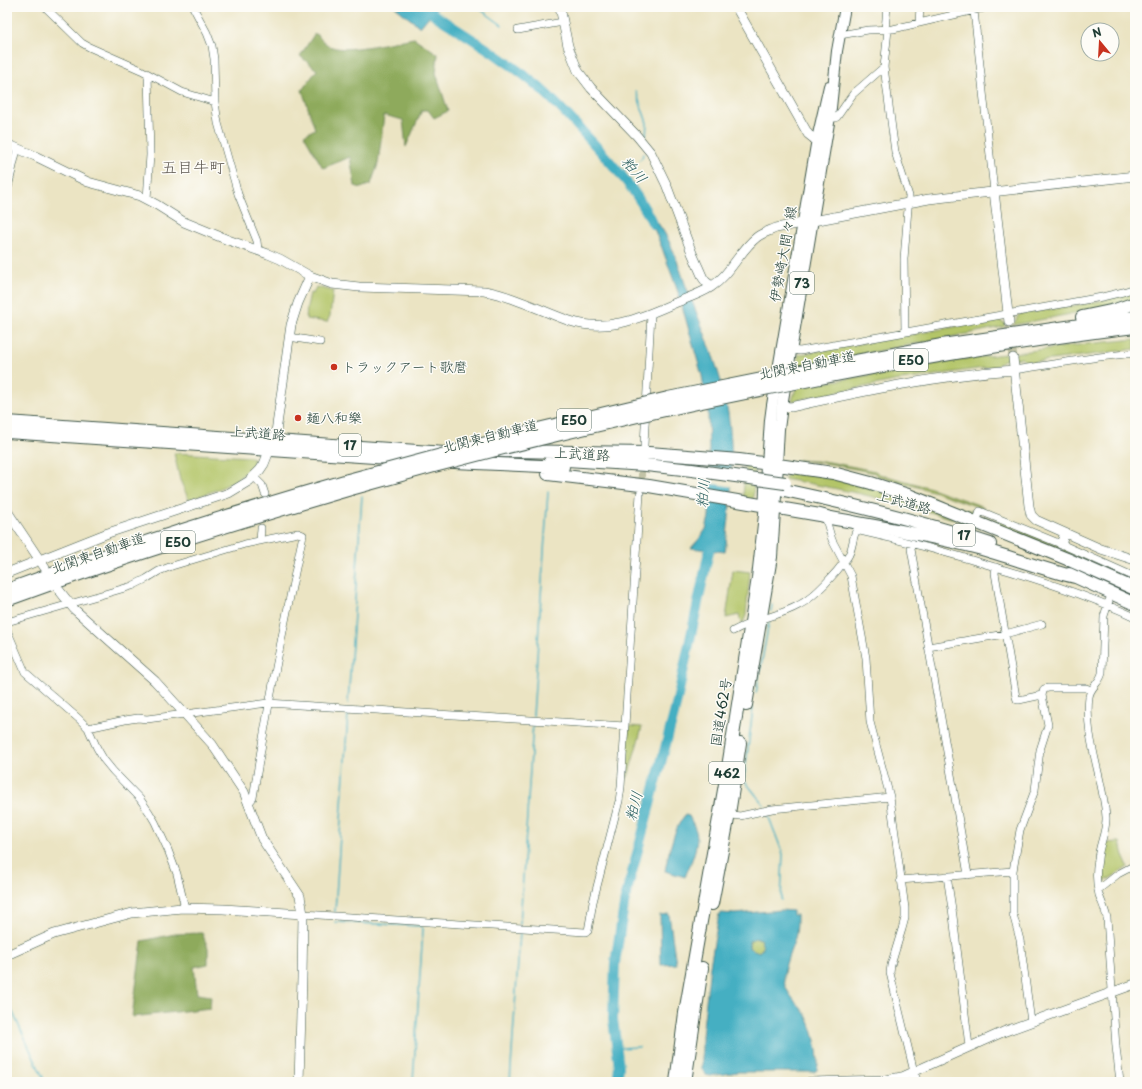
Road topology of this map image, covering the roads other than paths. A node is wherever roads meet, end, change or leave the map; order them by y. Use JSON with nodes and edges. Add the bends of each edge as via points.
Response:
{"nodes":[{"id":1,"x":44,"y":7,"type":"edge"},
{"id":2,"x":193,"y":7,"type":"edge"},
{"id":3,"x":560,"y":7,"type":"edge"},
{"id":4,"x":736,"y":7,"type":"edge"},
{"id":5,"x":845,"y":7,"type":"edge"},
{"id":6,"x":887,"y":7,"type":"edge"},
{"id":7,"x":920,"y":7,"type":"edge"},
{"id":8,"x":988,"y":7,"type":"edge"},
{"id":9,"x":974,"y":11,"type":"junction"},
{"id":10,"x":563,"y":22,"type":"junction"},
{"id":11,"x":918,"y":24,"type":"junction"},
{"id":12,"x":518,"y":30,"type":"dead end"},
{"id":13,"x":887,"y":30,"type":"junction"},
{"id":14,"x":840,"y":35,"type":"junction"},
{"id":15,"x":837,"y":51,"type":"junction"},
{"id":16,"x":884,"y":67,"type":"junction"},
{"id":17,"x":148,"y":74,"type":"junction"},
{"id":18,"x":215,"y":102,"type":"junction"},
{"id":19,"x":830,"y":117,"type":"junction"},
{"id":20,"x":817,"y":139,"type":"junction"},
{"id":21,"x":7,"y":144,"type":"edge"},
{"id":22,"x":16,"y":148,"type":"junction"},
{"id":23,"x":1135,"y":176,"type":"edge"},
{"id":24,"x":994,"y":191,"type":"junction"},
{"id":25,"x":7,"y":192,"type":"edge"},
{"id":26,"x":147,"y":199,"type":"junction"},
{"id":27,"x":908,"y":202,"type":"junction"},
{"id":28,"x":808,"y":221,"type":"junction"},
{"id":29,"x":258,"y":250,"type":"junction"},
{"id":30,"x":310,"y":276,"type":"junction"},
{"id":31,"x":712,"y":286,"type":"junction"},
{"id":32,"x":1135,"y":288,"type":"edge"},
{"id":33,"x":1135,"y":303,"type":"edge"},
{"id":34,"x":654,"y":313,"type":"junction"},
{"id":35,"x":1135,"y":317,"type":"edge"},
{"id":36,"x":1009,"y":318,"type":"junction"},
{"id":37,"x":1135,"y":327,"type":"edge"},
{"id":38,"x":905,"y":332,"type":"junction"},
{"id":39,"x":1135,"y":335,"type":"edge"},
{"id":40,"x":289,"y":337,"type":"junction"},
{"id":41,"x":320,"y":342,"type":"dead end"},
{"id":42,"x":1023,"y":343,"type":"junction"},
{"id":43,"x":942,"y":345,"type":"junction"},
{"id":44,"x":791,"y":350,"type":"junction"},
{"id":45,"x":1135,"y":353,"type":"edge"},
{"id":46,"x":1013,"y":358,"type":"tunnel mouth"},
{"id":47,"x":1014,"y":370,"type":"junction"},
{"id":48,"x":801,"y":376,"type":"junction"},
{"id":49,"x":782,"y":406,"type":"junction"},
{"id":50,"x":7,"y":422,"type":"edge"},
{"id":51,"x":7,"y":432,"type":"edge"},
{"id":52,"x":271,"y":445,"type":"junction"},
{"id":53,"x":644,"y":445,"type":"dead end"},
{"id":54,"x":454,"y":453,"type":"junction"},
{"id":55,"x":409,"y":460,"type":"junction"},
{"id":56,"x":772,"y":464,"type":"junction"},
{"id":57,"x":692,"y":474,"type":"junction"},
{"id":58,"x":254,"y":477,"type":"junction"},
{"id":59,"x":349,"y":484,"type":"junction"},
{"id":60,"x":785,"y":486,"type":"junction"},
{"id":61,"x":265,"y":494,"type":"dead end"},
{"id":62,"x":640,"y":494,"type":"tunnel mouth"},
{"id":63,"x":770,"y":506,"type":"junction"},
{"id":64,"x":7,"y":511,"type":"edge"},
{"id":65,"x":825,"y":516,"type":"junction"},
{"id":66,"x":978,"y":517,"type":"dead end"},
{"id":67,"x":261,"y":528,"type":"dead end"},
{"id":68,"x":1065,"y":533,"type":"junction"},
{"id":69,"x":260,"y":541,"type":"junction"},
{"id":70,"x":912,"y":543,"type":"junction"},
{"id":71,"x":1061,"y":544,"type":"junction"},
{"id":72,"x":1041,"y":554,"type":"junction"},
{"id":73,"x":1067,"y":559,"type":"junction"},
{"id":74,"x":39,"y":560,"type":"junction"},
{"id":75,"x":1135,"y":560,"type":"edge"},
{"id":76,"x":844,"y":562,"type":"junction"},
{"id":77,"x":996,"y":567,"type":"junction"},
{"id":78,"x":45,"y":568,"type":"dead end"},
{"id":79,"x":7,"y":573,"type":"edge"},
{"id":80,"x":1091,"y":574,"type":"junction"},
{"id":81,"x":1075,"y":577,"type":"junction"},
{"id":82,"x":1135,"y":577,"type":"edge"},
{"id":83,"x":1135,"y":589,"type":"edge"},
{"id":84,"x":7,"y":590,"type":"edge"},
{"id":85,"x":59,"y":590,"type":"dead end"},
{"id":86,"x":1135,"y":595,"type":"edge"},
{"id":87,"x":7,"y":600,"type":"edge"},
{"id":88,"x":1109,"y":601,"type":"junction"},
{"id":89,"x":69,"y":603,"type":"junction"},
{"id":90,"x":1135,"y":604,"type":"edge"},
{"id":91,"x":1135,"y":617,"type":"edge"},
{"id":92,"x":756,"y":621,"type":"junction"},
{"id":93,"x":7,"y":622,"type":"edge"},
{"id":94,"x":1042,"y":624,"type":"dead end"},
{"id":95,"x":7,"y":630,"type":"edge"},
{"id":96,"x":733,"y":631,"type":"dead end"},
{"id":97,"x":1005,"y":634,"type":"junction"},
{"id":98,"x":928,"y":647,"type":"junction"},
{"id":99,"x":1091,"y":690,"type":"junction"},
{"id":100,"x":1042,"y":695,"type":"junction"},
{"id":101,"x":268,"y":703,"type":"junction"},
{"id":102,"x":186,"y":714,"type":"junction"},
{"id":103,"x":625,"y":726,"type":"junction"},
{"id":104,"x":88,"y":728,"type":"junction"},
{"id":105,"x":890,"y":797,"type":"junction"},
{"id":106,"x":248,"y":804,"type":"junction"},
{"id":107,"x":724,"y":813,"type":"junction"},
{"id":108,"x":1135,"y":865,"type":"edge"},
{"id":109,"x":1013,"y":871,"type":"junction"},
{"id":110,"x":968,"y":875,"type":"junction"},
{"id":111,"x":947,"y":876,"type":"junction"},
{"id":112,"x":900,"y":880,"type":"junction"},
{"id":113,"x":1098,"y":890,"type":"junction"},
{"id":114,"x":182,"y":908,"type":"junction"},
{"id":115,"x":303,"y":914,"type":"junction"},
{"id":116,"x":7,"y":955,"type":"edge"},
{"id":117,"x":1135,"y":984,"type":"edge"},
{"id":118,"x":1112,"y":992,"type":"junction"},
{"id":119,"x":1031,"y":1022,"type":"junction"},
{"id":120,"x":969,"y":1046,"type":"junction"},
{"id":121,"x":914,"y":1072,"type":"junction"},
{"id":122,"x":299,"y":1082,"type":"edge"},
{"id":123,"x":676,"y":1082,"type":"edge"},
{"id":124,"x":685,"y":1082,"type":"edge"},
{"id":125,"x":810,"y":1082,"type":"edge"},
{"id":126,"x":916,"y":1082,"type":"edge"},
{"id":127,"x":1120,"y":1082,"type":"edge"}],
"edges":[{"from":1,"to":17,"type":"street","via":[[82,43]]},
{"from":2,"to":18,"type":"street","via":[[214,53]]},
{"from":3,"to":10,"type":"street"},
{"from":4,"to":20,"type":"street","via":[[808,134]]},
{"from":5,"to":14,"type":"main road","name":"伊勢崎大間々線","number":"73"},
{"from":6,"to":13,"type":"street"},
{"from":7,"to":11,"type":"street"},
{"from":8,"to":9,"type":"street"},
{"from":9,"to":11,"type":"street"},
{"from":9,"to":24,"type":"street"},
{"from":10,"to":12,"type":"street"},
{"from":10,"to":31,"type":"street","via":[[568,46],[578,71],[645,145],[656,162],[700,272]]},
{"from":11,"to":13,"type":"street"},
{"from":13,"to":14,"type":"street","via":[[868,30]]},
{"from":13,"to":16,"type":"street"},
{"from":14,"to":15,"type":"main road","name":"伊勢崎大間々線","number":"73"},
{"from":15,"to":19,"type":"main road","name":"伊勢崎大間々線","number":"73"},
{"from":15,"to":20,"type":"main road","name":"伊勢崎大間々線","number":"73"},
{"from":16,"to":19,"type":"street","via":[[853,94],[837,117]]},
{"from":16,"to":27,"type":"street","via":[[895,152],[908,190]]},
{"from":17,"to":18,"type":"street","via":[[182,92]]},
{"from":17,"to":26,"type":"street","via":[[150,155]]},
{"from":18,"to":29,"type":"street","via":[[218,124],[233,179],[257,241]]},
{"from":19,"to":28,"type":"main road","name":"伊勢崎大間々線","number":"73"},
{"from":20,"to":28,"type":"main road","name":"伊勢崎大間々線","number":"73"},
{"from":21,"to":22,"type":"street"},
{"from":22,"to":25,"type":"street"},
{"from":22,"to":26,"type":"street","via":[[88,182]]},
{"from":23,"to":24,"type":"street"},
{"from":24,"to":27,"type":"street"},
{"from":24,"to":36,"type":"street"},
{"from":26,"to":29,"type":"street","via":[[184,222]]},
{"from":27,"to":28,"type":"street"},
{"from":27,"to":38,"type":"street","via":[[904,259]]},
{"from":28,"to":31,"type":"street","via":[[776,228],[757,237],[723,277]]},
{"from":28,"to":44,"type":"main road","name":"伊勢崎大間々線","number":"73"},
{"from":28,"to":56,"type":"main road","name":"伊勢崎大間々線","number":"73","via":[[770,420]]},
{"from":29,"to":30,"type":"street"},
{"from":30,"to":34,"type":"street","via":[[346,287],[467,290],[497,294],[571,321],[594,326],[616,325]]},
{"from":30,"to":40,"type":"street","via":[[298,303]]},
{"from":31,"to":34,"type":"street"},
{"from":32,"to":36,"type":"street"},
{"from":33,"to":43,"type":"highway","via":[[1107,312]]},
{"from":34,"to":53,"type":"street"},
{"from":35,"to":43,"type":"highway","name":"北関東自動車道","number":"E50"},
{"from":36,"to":38,"type":"street"},
{"from":37,"to":42,"type":"highway","name":"北関東自動車道","number":"E50"},
{"from":38,"to":44,"type":"street","via":[[800,351]]},
{"from":39,"to":42,"type":"highway","via":[[1066,342]]},
{"from":40,"to":41,"type":"street"},
{"from":40,"to":52,"type":"street","via":[[276,432]]},
{"from":42,"to":48,"type":"highway","name":"北関東自動車道","number":"E50"},
{"from":43,"to":48,"type":"highway","name":"北関東自動車道","number":"E50"},
{"from":44,"to":49,"type":"main road","name":"伊勢崎大間々線","number":"73"},
{"from":45,"to":47,"type":"street"},
{"from":46,"to":47,"type":"street"},
{"from":47,"to":49,"type":"street","via":[[914,382],[791,407]]},
{"from":47,"to":68,"type":"street","via":[[1030,512],[1036,520]]},
{"from":48,"to":59,"type":"highway","name":"北関東自動車道","number":"E50","bridge":true,"via":[[668,398],[538,429]]},
{"from":49,"to":56,"type":"main road","name":"伊勢崎大間々線","number":"73"},
{"from":50,"to":52,"type":"highway","name":"上武道路","number":"17"},
{"from":51,"to":52,"type":"highway","name":"上武道路","number":"17"},
{"from":52,"to":54,"type":"highway","name":"上武道路","number":"17"},
{"from":52,"to":55,"type":"highway","name":"上武道路","number":"17"},
{"from":52,"to":58,"type":"street","via":[[264,464]]},
{"from":54,"to":56,"type":"highway","via":[[483,450],[649,453]]},
{"from":54,"to":57,"type":"highway","name":"上武道路","number":"17","via":[[598,462]]},
{"from":55,"to":57,"type":"highway","name":"上武道路","number":"17"},
{"from":55,"to":63,"type":"highway","via":[[457,467],[546,474]]},
{"from":56,"to":63,"type":"highway","name":"国道462号","number":"462"},
{"from":56,"to":73,"type":"highway","via":[[832,473],[893,490]]},
{"from":57,"to":60,"type":"highway","name":"上武道路","number":"17"},
{"from":58,"to":61,"type":"street","via":[[262,485]]},
{"from":58,"to":74,"type":"street","via":[[229,493],[108,533]]},
{"from":59,"to":84,"type":"highway","name":"北関東自動車道","number":"E50","via":[[268,503]]},
{"from":59,"to":87,"type":"highway","name":"北関東自動車道","number":"E50"},
{"from":60,"to":72,"type":"highway","name":"上武道路","number":"17","via":[[870,500],[966,527]]},
{"from":60,"to":81,"type":"highway","name":"上武道路","number":"17","via":[[952,531]]},
{"from":62,"to":103,"type":"street"},
{"from":63,"to":65,"type":"highway"},
{"from":63,"to":92,"type":"highway","name":"国道462号","number":"462","via":[[761,557]]},
{"from":64,"to":74,"type":"street"},
{"from":65,"to":76,"type":"street","via":[[832,540]]},
{"from":65,"to":81,"type":"highway","via":[[947,540]]},
{"from":66,"to":71,"type":"street","via":[[980,511]]},
{"from":67,"to":69,"type":"street"},
{"from":68,"to":71,"type":"street"},
{"from":68,"to":75,"type":"street"},
{"from":69,"to":89,"type":"street","via":[[165,568],[137,584]]},
{"from":69,"to":101,"type":"street","via":[[298,533],[303,535]]},
{"from":70,"to":76,"type":"street","via":[[858,531],[853,537]]},
{"from":70,"to":77,"type":"street","via":[[966,554]]},
{"from":70,"to":98,"type":"street"},
{"from":71,"to":82,"type":"street","via":[[1121,575]]},
{"from":72,"to":73,"type":"highway"},
{"from":72,"to":80,"type":"highway","name":"上武道路","number":"17"},
{"from":73,"to":80,"type":"highway"},
{"from":73,"to":83,"type":"highway"},
{"from":74,"to":78,"type":"street"},
{"from":74,"to":79,"type":"street"},
{"from":76,"to":92,"type":"street","via":[[808,600]]},
{"from":76,"to":105,"type":"street","via":[[851,576],[866,658],[870,722]]},
{"from":77,"to":88,"type":"street"},
{"from":77,"to":97,"type":"street"},
{"from":80,"to":86,"type":"highway","name":"上武道路","number":"17"},
{"from":81,"to":90,"type":"highway","name":"上武道路","number":"17"},
{"from":85,"to":89,"type":"street"},
{"from":88,"to":91,"type":"street"},
{"from":88,"to":99,"type":"street","via":[[1104,616],[1102,673]]},
{"from":89,"to":93,"type":"street"},
{"from":89,"to":102,"type":"street","via":[[141,668]]},
{"from":92,"to":96,"type":"street"},
{"from":92,"to":107,"type":"highway","name":"国道462号","number":"462"},
{"from":94,"to":97,"type":"street"},
{"from":95,"to":104,"type":"street","via":[[25,672]]},
{"from":97,"to":98,"type":"street"},
{"from":97,"to":100,"type":"street","via":[[1017,700]]},
{"from":98,"to":110,"type":"street"},
{"from":99,"to":100,"type":"street","via":[[1048,688],[1044,689]]},
{"from":99,"to":113,"type":"street","via":[[1088,709],[1090,729],[1106,819],[1098,853]]},
{"from":100,"to":109,"type":"street","via":[[1048,725],[1040,750],[1035,790],[1020,830]]},
{"from":101,"to":102,"type":"street"},
{"from":101,"to":103,"type":"street"},
{"from":101,"to":106,"type":"street","via":[[253,798]]},
{"from":102,"to":104,"type":"street","via":[[138,718]]},
{"from":102,"to":106,"type":"street","via":[[220,754],[244,792]]},
{"from":103,"to":115,"type":"street","via":[[619,801],[588,931]]},
{"from":104,"to":114,"type":"street","via":[[104,760],[140,799],[155,822],[177,874],[184,904]]},
{"from":105,"to":107,"type":"street","via":[[740,816]]},
{"from":105,"to":112,"type":"street"},
{"from":106,"to":115,"type":"street","via":[[262,838],[300,896]]},
{"from":107,"to":123,"type":"highway","name":"国道462号","number":"462","via":[[685,1014]]},
{"from":107,"to":124,"type":"highway","name":"国道462号","number":"462"},
{"from":108,"to":113,"type":"street","via":[[1118,874]]},
{"from":109,"to":110,"type":"street"},
{"from":109,"to":119,"type":"street","via":[[1013,914],[1020,940]]},
{"from":110,"to":111,"type":"street"},
{"from":111,"to":112,"type":"street"},
{"from":111,"to":120,"type":"street"},
{"from":112,"to":121,"type":"street","via":[[905,918],[890,973]]},
{"from":113,"to":118,"type":"street","via":[[1107,918]]},
{"from":114,"to":115,"type":"street"},
{"from":114,"to":116,"type":"street","via":[[132,913],[98,922],[54,934]]},
{"from":115,"to":122,"type":"street"},
{"from":117,"to":118,"type":"street"},
{"from":118,"to":119,"type":"street"},
{"from":118,"to":127,"type":"street"},
{"from":119,"to":120,"type":"street"},
{"from":120,"to":121,"type":"street"},
{"from":121,"to":125,"type":"street","via":[[885,1080]]},
{"from":121,"to":126,"type":"street"}]}
